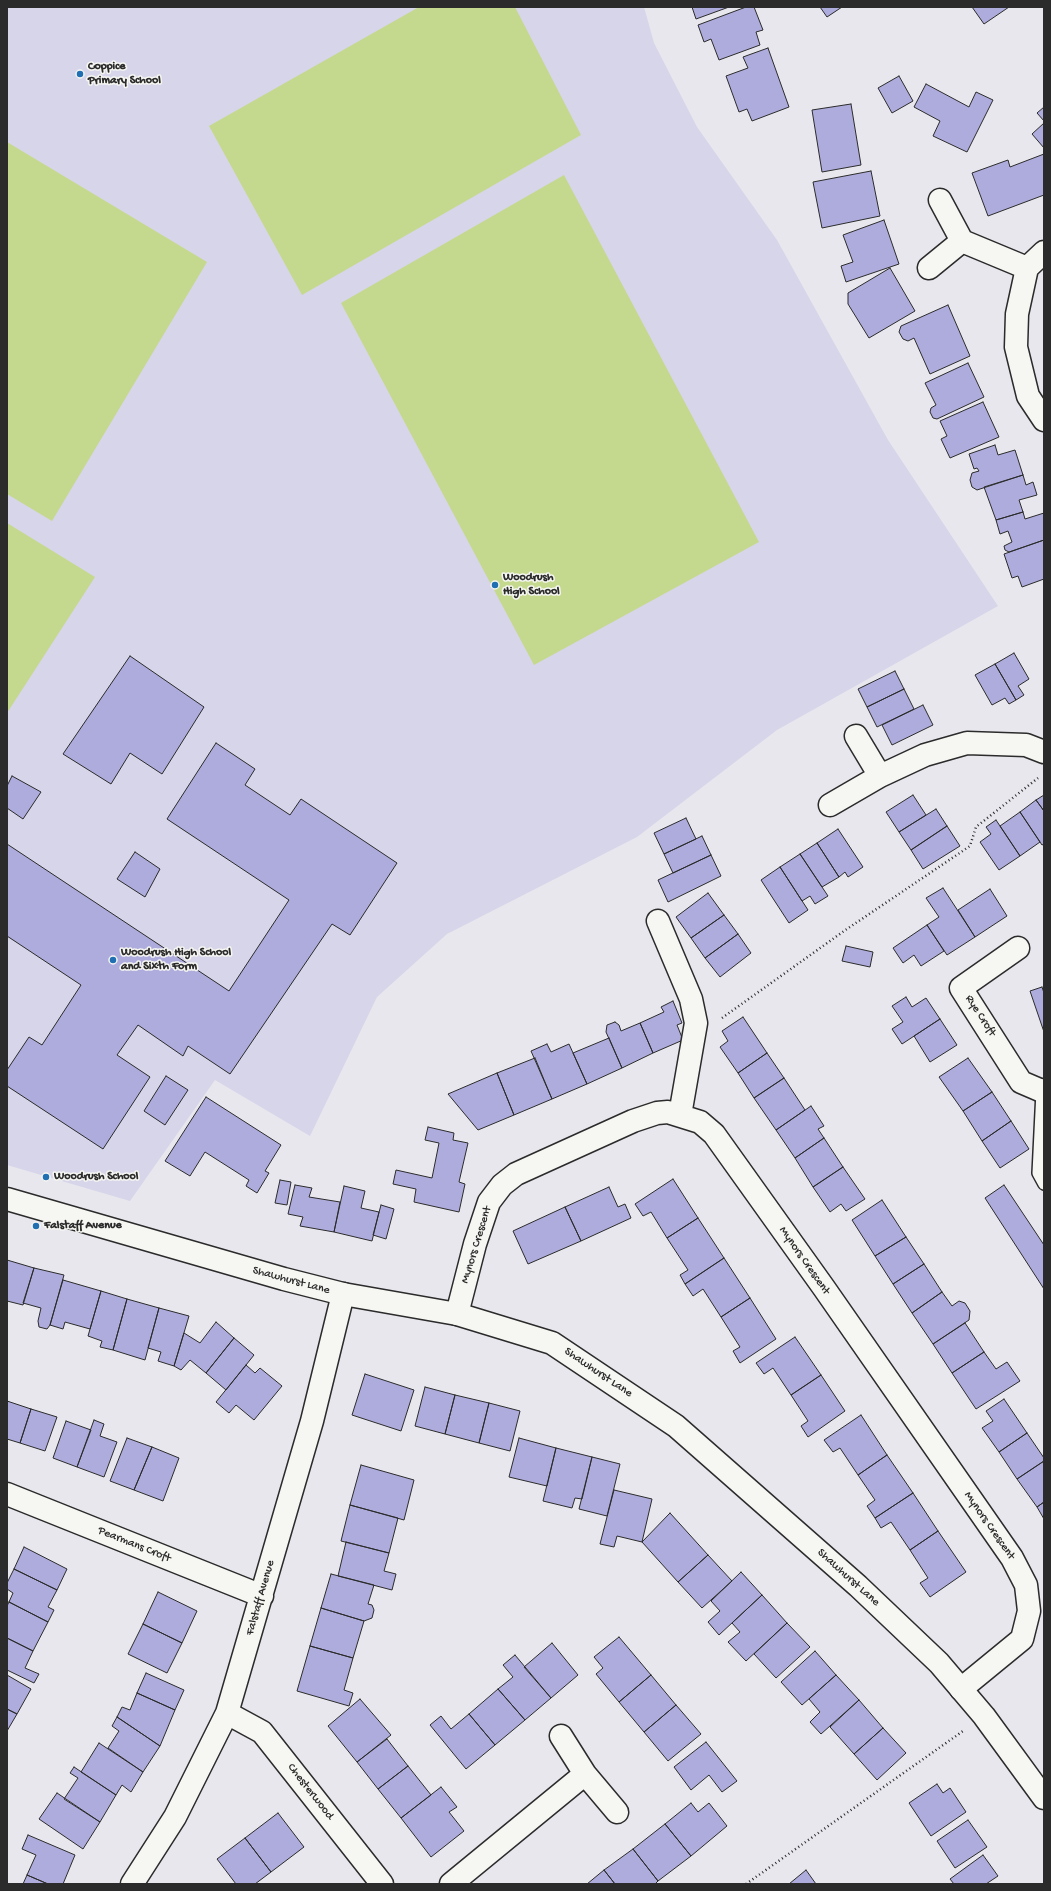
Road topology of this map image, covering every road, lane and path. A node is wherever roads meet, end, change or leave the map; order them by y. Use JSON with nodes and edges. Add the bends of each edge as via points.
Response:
{"nodes":[{"id":1,"x":940,"y":200,"type":"dead end"},
{"id":2,"x":962,"y":241,"type":"junction"},
{"id":3,"x":1044,"y":252,"type":"edge"},
{"id":4,"x":929,"y":268,"type":"dead end"},
{"id":5,"x":1027,"y":268,"type":"junction"},
{"id":6,"x":1044,"y":420,"type":"edge"},
{"id":7,"x":856,"y":736,"type":"dead end"},
{"id":8,"x":1044,"y":752,"type":"edge"},
{"id":9,"x":1044,"y":773,"type":"edge"},
{"id":10,"x":880,"y":776,"type":"junction"},
{"id":11,"x":830,"y":805,"type":"dead end"},
{"id":12,"x":658,"y":921,"type":"dead end"},
{"id":13,"x":1018,"y":948,"type":"dead end"},
{"id":14,"x":721,"y":1019,"type":"dead end"},
{"id":15,"x":1043,"y":1091,"type":"edge"},
{"id":16,"x":680,"y":1115,"type":"junction"},
{"id":17,"x":1044,"y":1184,"type":"edge"},
{"id":18,"x":7,"y":1198,"type":"edge"},
{"id":19,"x":343,"y":1294,"type":"junction"},
{"id":20,"x":457,"y":1314,"type":"junction"},
{"id":21,"x":7,"y":1494,"type":"edge"},
{"id":22,"x":262,"y":1596,"type":"junction"},
{"id":23,"x":1037,"y":1612,"type":"edge"},
{"id":24,"x":961,"y":1689,"type":"junction"},
{"id":25,"x":227,"y":1713,"type":"junction"},
{"id":26,"x":984,"y":1716,"type":"junction"},
{"id":27,"x":561,"y":1736,"type":"dead end"},
{"id":28,"x":586,"y":1774,"type":"junction"},
{"id":29,"x":1044,"y":1798,"type":"edge"},
{"id":30,"x":617,"y":1812,"type":"dead end"},
{"id":31,"x":132,"y":1884,"type":"edge"},
{"id":32,"x":382,"y":1884,"type":"edge"},
{"id":33,"x":451,"y":1884,"type":"edge"},
{"id":34,"x":746,"y":1884,"type":"edge"}],
"edges":[{"from":1,"to":2,"type":"street"},
{"from":2,"to":4,"type":"street"},
{"from":2,"to":5,"type":"street"},
{"from":3,"to":5,"type":"street"},
{"from":5,"to":6,"type":"street","via":[[1017,314],[1016,347],[1028,396]]},
{"from":7,"to":10,"type":"street"},
{"from":8,"to":10,"type":"street","via":[[1026,745],[967,743],[925,754]]},
{"from":9,"to":14,"type":"path","via":[[976,828],[970,846],[844,931]]},
{"from":10,"to":11,"type":"street"},
{"from":12,"to":16,"type":"street","via":[[691,999],[696,1023]]},
{"from":13,"to":15,"type":"street","name":"Rye Croft","via":[[961,988],[1021,1082]]},
{"from":15,"to":17,"type":"lane","via":[[1038,1173]]},
{"from":16,"to":20,"type":"street","name":"Mynors Crescent","via":[[657,1113],[633,1121],[516,1174],[502,1185],[489,1202]]},
{"from":16,"to":23,"type":"street","name":"Mynors Crescent","via":[[700,1122],[714,1134],[1012,1558]]},
{"from":18,"to":19,"type":"street","name":"Shawhurst Lane","via":[[210,1259]]},
{"from":19,"to":20,"type":"street","name":"Shawhurst Lane"},
{"from":19,"to":22,"type":"street","name":"Falstaff Avenue","via":[[312,1421]]},
{"from":20,"to":24,"type":"street","name":"Shawhurst Lane","via":[[552,1343],[676,1426],[858,1586],[939,1664]]},
{"from":21,"to":22,"type":"street","name":"Pearmans Croft"},
{"from":22,"to":25,"type":"street","name":"Falstaff Avenue"},
{"from":23,"to":24,"type":"street","name":"Mynors Crescent","via":[[1022,1639]]},
{"from":24,"to":26,"type":"street","name":"Shawhurst Lane"},
{"from":25,"to":31,"type":"street","name":"Falstaff Avenue","via":[[175,1817]]},
{"from":25,"to":32,"type":"street","name":"Chesterwood","via":[[262,1732]]},
{"from":26,"to":29,"type":"street","name":"Shawhurst Lane"},
{"from":26,"to":34,"type":"path"},
{"from":27,"to":28,"type":"street"},
{"from":28,"to":30,"type":"street"},
{"from":28,"to":33,"type":"street"}]}
